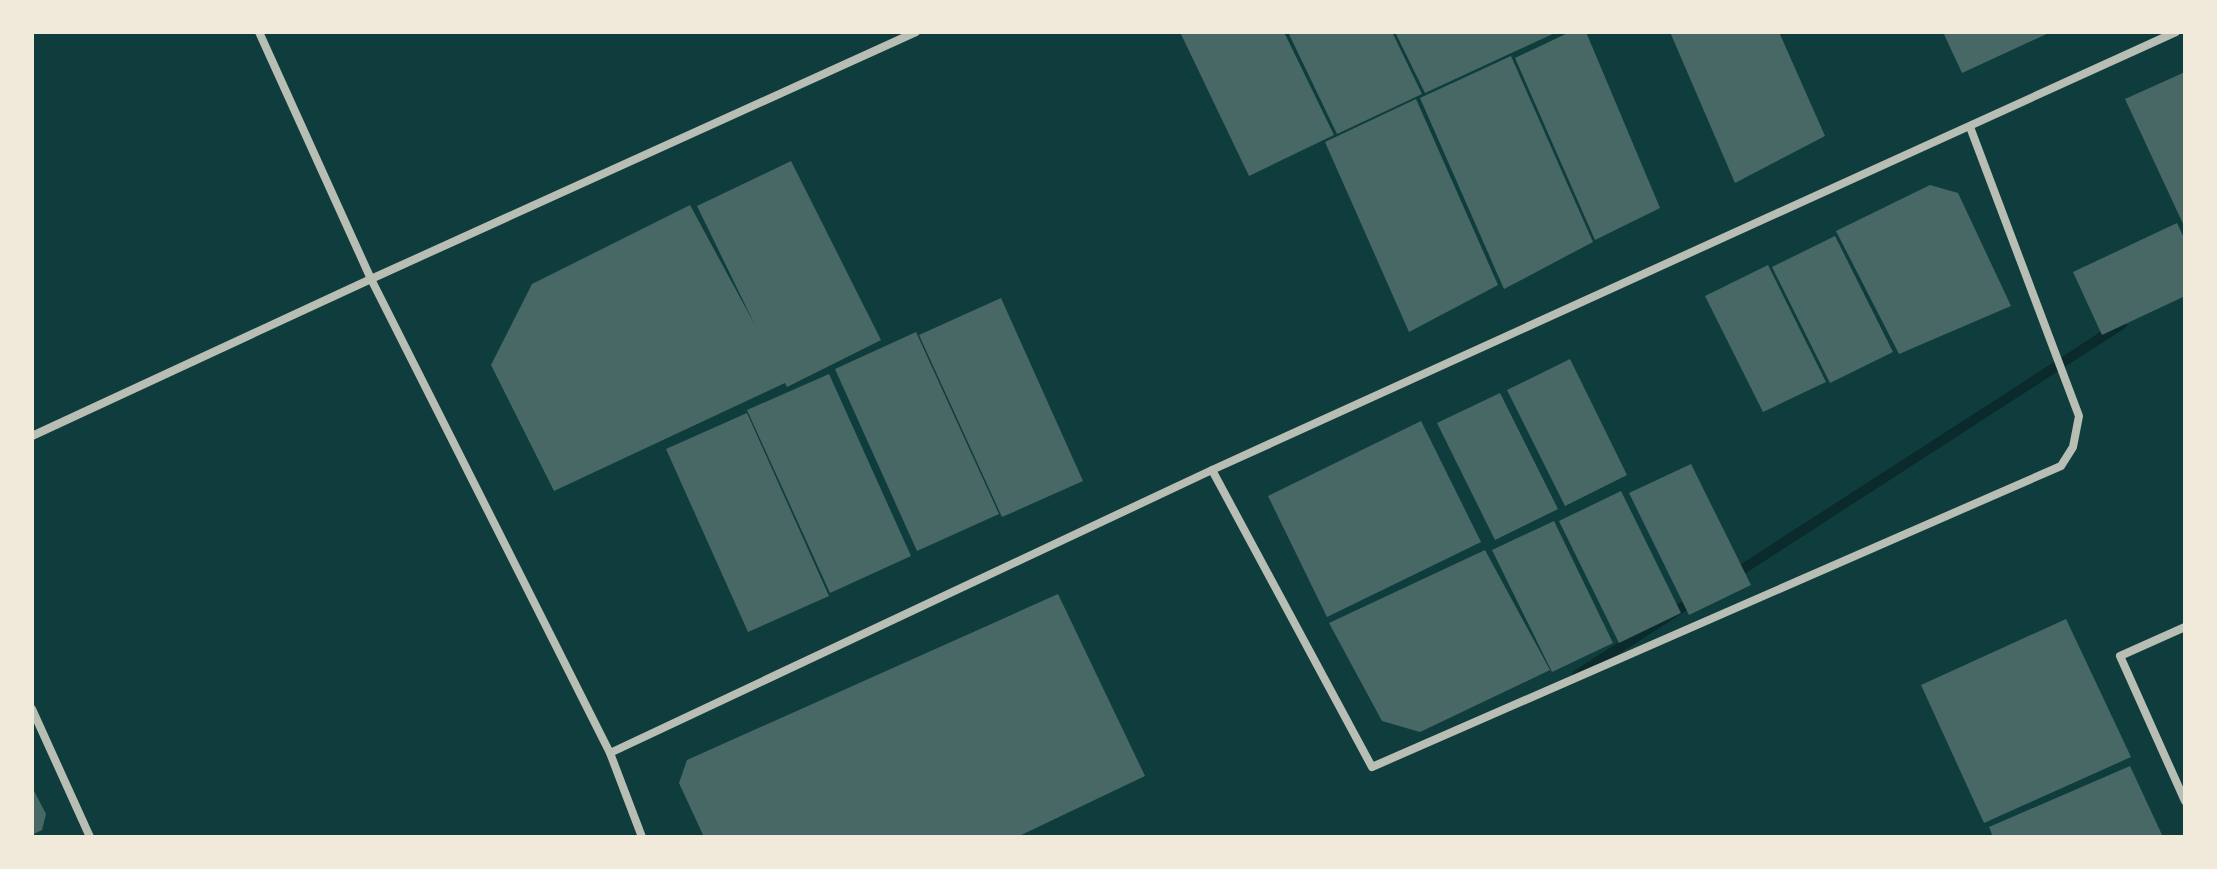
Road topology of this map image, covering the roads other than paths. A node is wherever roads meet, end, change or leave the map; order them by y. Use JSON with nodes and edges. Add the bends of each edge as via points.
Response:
{"nodes":[{"id":1,"x":259,"y":32,"type":"edge"},
{"id":2,"x":916,"y":32,"type":"edge"},
{"id":3,"x":2176,"y":32,"type":"edge"},
{"id":4,"x":1970,"y":127,"type":"junction"},
{"id":5,"x":371,"y":279,"type":"junction"},
{"id":6,"x":32,"y":436,"type":"edge"},
{"id":7,"x":1212,"y":470,"type":"junction"},
{"id":8,"x":2185,"y":627,"type":"edge"},
{"id":9,"x":32,"y":709,"type":"edge"},
{"id":10,"x":610,"y":753,"type":"junction"},
{"id":11,"x":2185,"y":801,"type":"edge"},
{"id":12,"x":90,"y":837,"type":"edge"},
{"id":13,"x":642,"y":837,"type":"edge"}],
"edges":[{"from":1,"to":5,"type":"street"},
{"from":2,"to":5,"type":"street"},
{"from":3,"to":4,"type":"street"},
{"from":4,"to":7,"type":"street"},
{"from":4,"to":7,"type":"street","via":[[2079,416],[2073,447],[2061,466],[1372,767]]},
{"from":5,"to":6,"type":"street"},
{"from":5,"to":10,"type":"street"},
{"from":7,"to":10,"type":"street"},
{"from":8,"to":11,"type":"street","via":[[2120,656]]},
{"from":9,"to":12,"type":"street"},
{"from":10,"to":13,"type":"street"}]}
